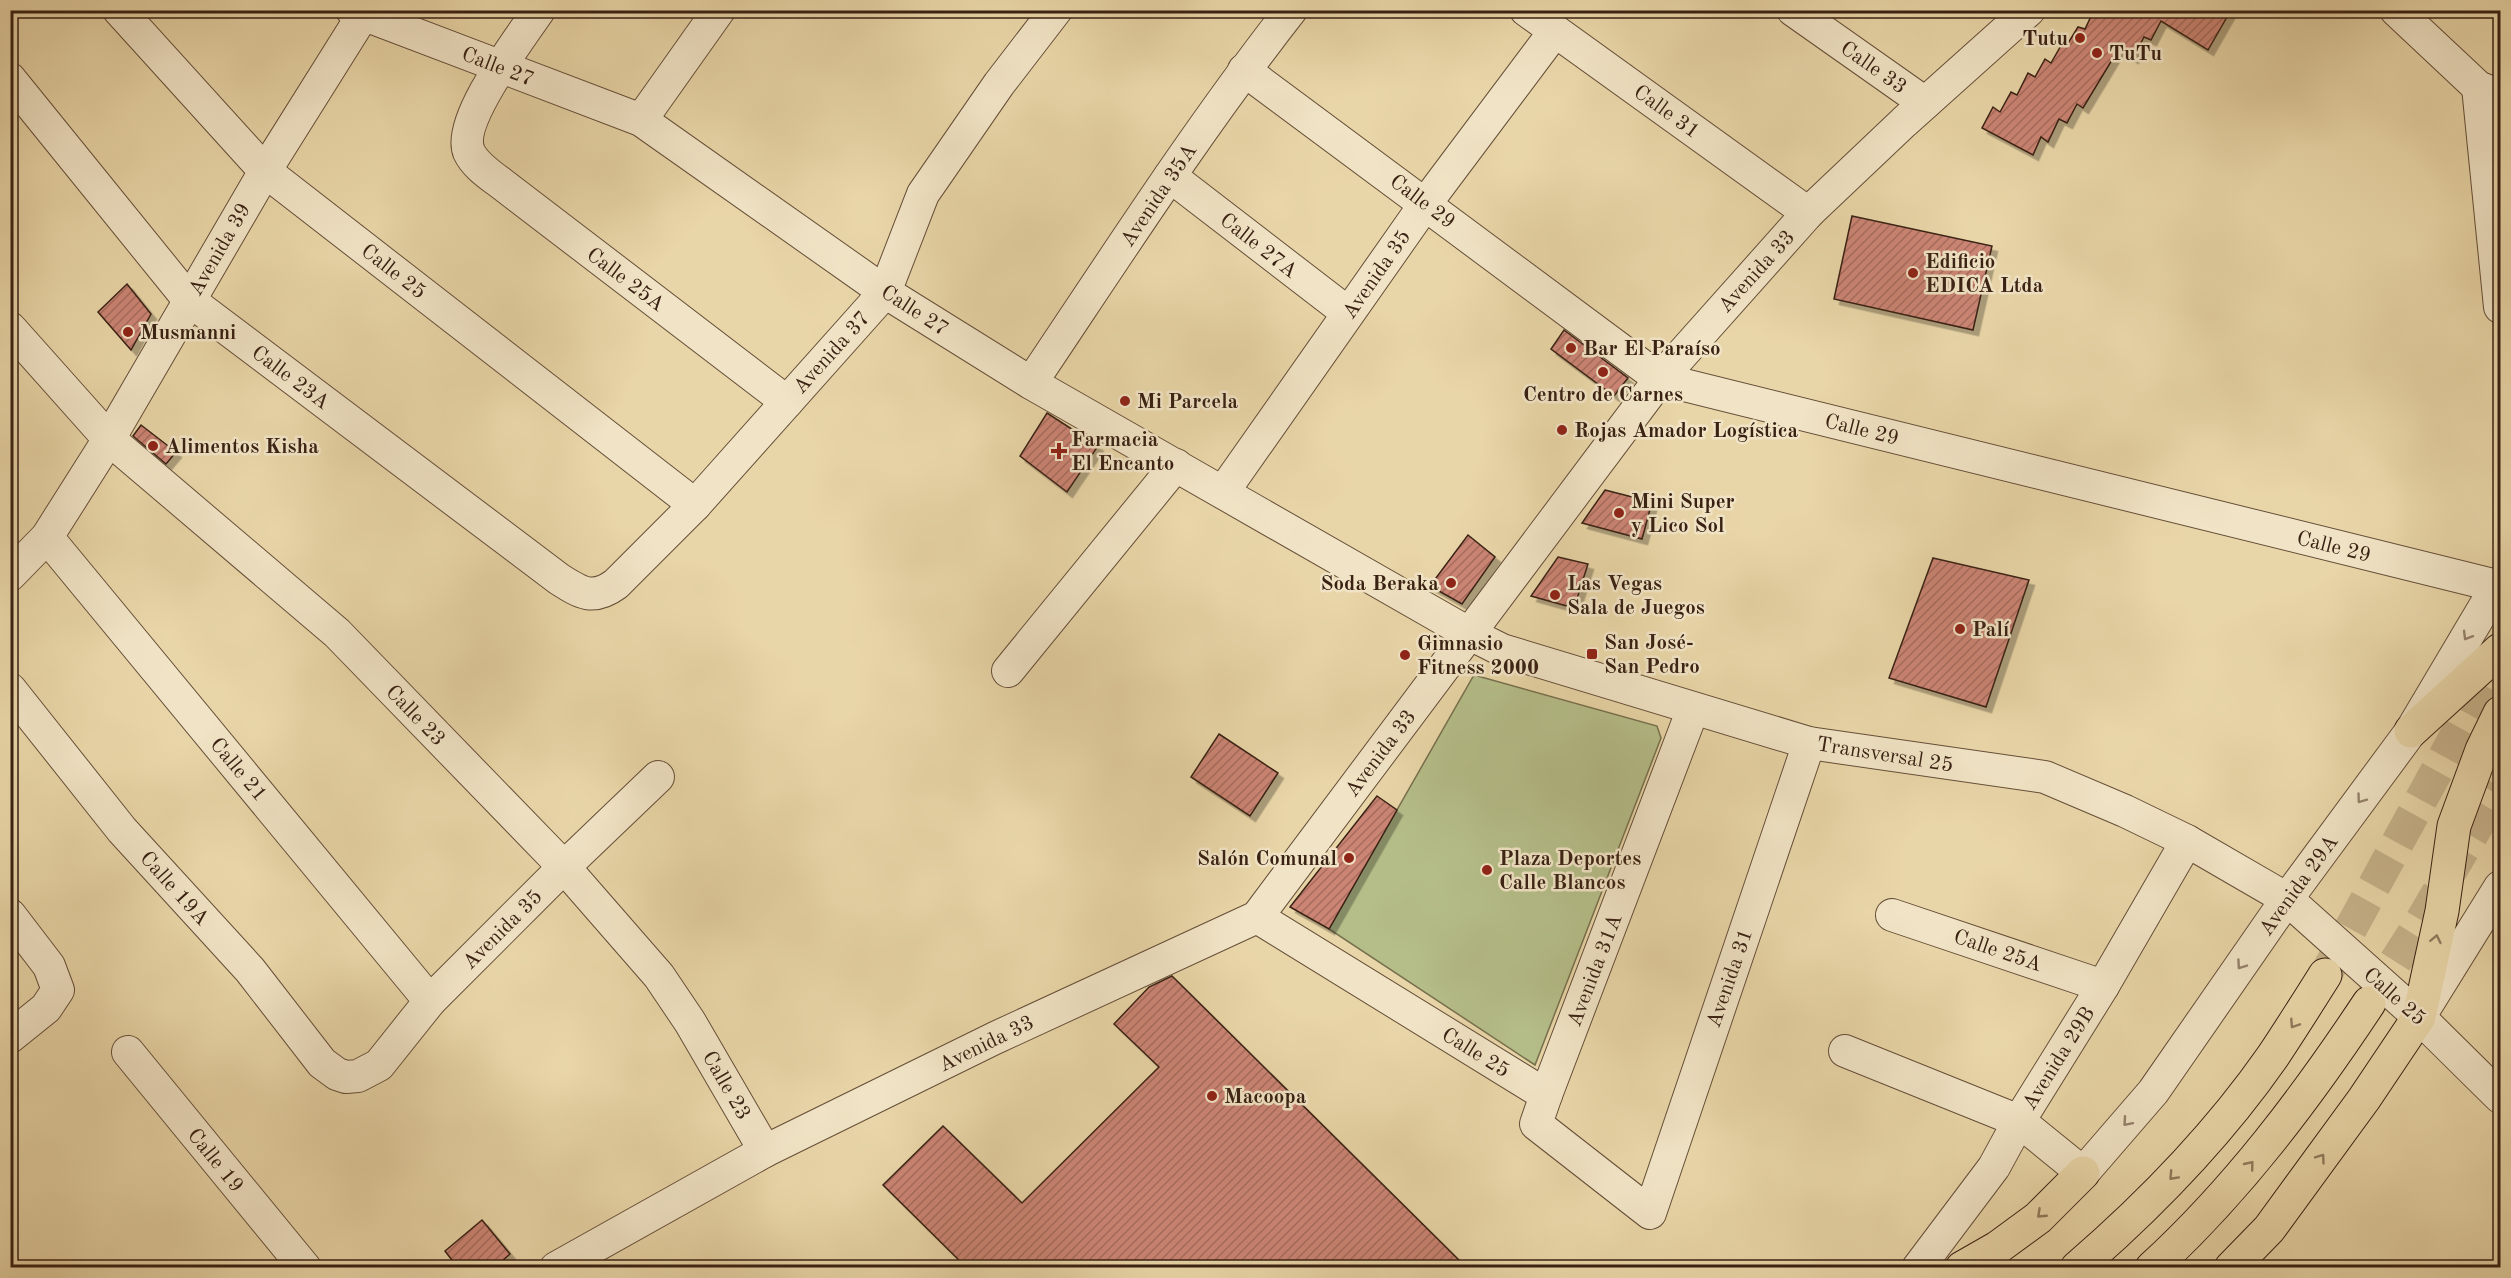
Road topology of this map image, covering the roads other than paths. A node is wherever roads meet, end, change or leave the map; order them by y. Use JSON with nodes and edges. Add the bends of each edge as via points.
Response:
{"nodes":[{"id":1,"x":119,"y":10,"type":"edge"},
{"id":2,"x":539,"y":10,"type":"edge"},
{"id":3,"x":719,"y":10,"type":"edge"},
{"id":4,"x":1056,"y":10,"type":"edge"},
{"id":5,"x":1290,"y":10,"type":"edge"},
{"id":6,"x":1526,"y":10,"type":"edge"},
{"id":7,"x":1793,"y":10,"type":"edge"},
{"id":8,"x":2029,"y":10,"type":"edge"},
{"id":9,"x":2396,"y":10,"type":"edge"},
{"id":10,"x":360,"y":12,"type":"edge"},
{"id":11,"x":1555,"y":30,"type":"junction"},
{"id":12,"x":501,"y":66,"type":"junction"},
{"id":13,"x":1244,"y":70,"type":"junction"},
{"id":14,"x":10,"y":79,"type":"edge"},
{"id":15,"x":2489,"y":91,"type":"edge"},
{"id":16,"x":1925,"y":104,"type":"junction"},
{"id":17,"x":641,"y":120,"type":"junction"},
{"id":18,"x":265,"y":171,"type":"junction"},
{"id":19,"x":1170,"y":176,"type":"junction"},
{"id":20,"x":1426,"y":203,"type":"junction"},
{"id":21,"x":1808,"y":213,"type":"junction"},
{"id":22,"x":885,"y":292,"type":"junction"},
{"id":23,"x":189,"y":300,"type":"junction"},
{"id":24,"x":2500,"y":307,"type":"edge"},
{"id":25,"x":1348,"y":313,"type":"junction"},
{"id":26,"x":13,"y":335,"type":"edge"},
{"id":27,"x":1660,"y":379,"type":"junction"},
{"id":28,"x":1031,"y":383,"type":"junction"},
{"id":29,"x":787,"y":402,"type":"junction"},
{"id":30,"x":109,"y":439,"type":"junction"},
{"id":31,"x":1176,"y":465,"type":"junction"},
{"id":32,"x":1223,"y":492,"type":"junction"},
{"id":33,"x":695,"y":504,"type":"junction"},
{"id":34,"x":47,"y":537,"type":"junction"},
{"id":35,"x":10,"y":575,"type":"edge"},
{"id":36,"x":2497,"y":586,"type":"joint"},
{"id":37,"x":595,"y":595,"type":"joint"},
{"id":38,"x":1470,"y":634,"type":"junction"},
{"id":39,"x":2500,"y":650,"type":"edge"},
{"id":40,"x":1008,"y":671,"type":"dead end"},
{"id":41,"x":10,"y":689,"type":"edge"},
{"id":42,"x":1693,"y":709,"type":"junction"},
{"id":43,"x":2500,"y":713,"type":"edge"},
{"id":44,"x":2411,"y":731,"type":"junction"},
{"id":45,"x":1809,"y":742,"type":"junction"},
{"id":46,"x":658,"y":777,"type":"dead end"},
{"id":47,"x":2187,"y":841,"type":"junction"},
{"id":48,"x":564,"y":867,"type":"junction"},
{"id":49,"x":2500,"y":887,"type":"edge"},
{"id":50,"x":2287,"y":899,"type":"junction"},
{"id":51,"x":10,"y":915,"type":"edge"},
{"id":52,"x":1892,"y":915,"type":"dead end"},
{"id":53,"x":1257,"y":917,"type":"junction"},
{"id":54,"x":2325,"y":975,"type":"tunnel mouth"},
{"id":55,"x":2103,"y":986,"type":"junction"},
{"id":56,"x":430,"y":1001,"type":"junction"},
{"id":57,"x":2369,"y":1003,"type":"tunnel mouth"},
{"id":58,"x":2419,"y":1017,"type":"junction"},
{"id":59,"x":10,"y":1037,"type":"edge"},
{"id":60,"x":1845,"y":1051,"type":"dead end"},
{"id":61,"x":128,"y":1052,"type":"dead end"},
{"id":62,"x":346,"y":1077,"type":"joint"},
{"id":63,"x":1546,"y":1095,"type":"junction"},
{"id":64,"x":2500,"y":1097,"type":"edge"},
{"id":65,"x":2019,"y":1121,"type":"junction"},
{"id":66,"x":765,"y":1151,"type":"junction"},
{"id":67,"x":2082,"y":1173,"type":"junction"},
{"id":68,"x":305,"y":1268,"type":"edge"},
{"id":69,"x":555,"y":1268,"type":"edge"},
{"id":70,"x":1918,"y":1268,"type":"edge"},
{"id":71,"x":1962,"y":1268,"type":"edge"},
{"id":72,"x":2077,"y":1268,"type":"edge"},
{"id":73,"x":2152,"y":1268,"type":"edge"},
{"id":74,"x":2231,"y":1268,"type":"edge"}],
"edges":[{"from":1,"to":18,"type":"street","name":"Calle 25"},
{"from":2,"to":12,"type":"street"},
{"from":3,"to":17,"type":"street"},
{"from":4,"to":22,"type":"street","name":"Avenida 37","via":[[923,194]]},
{"from":5,"to":13,"type":"street","name":"Avenida 35A"},
{"from":6,"to":11,"type":"street","name":"Calle 31"},
{"from":7,"to":16,"type":"street","name":"Calle 33"},
{"from":8,"to":16,"type":"street","name":"Avenida 33"},
{"from":9,"to":15,"type":"street"},
{"from":10,"to":12,"type":"street","name":"Calle 27"},
{"from":10,"to":18,"type":"street","name":"Avenida 39"},
{"from":11,"to":20,"type":"street","name":"Avenida 35"},
{"from":11,"to":21,"type":"street","name":"Calle 31"},
{"from":12,"to":17,"type":"street","name":"Calle 27"},
{"from":12,"to":29,"type":"street","name":"Calle 25A","via":[[466,136],[476,162]]},
{"from":13,"to":19,"type":"street","name":"Avenida 35A"},
{"from":13,"to":20,"type":"street","name":"Calle 29"},
{"from":14,"to":23,"type":"street","name":"Calle 23A"},
{"from":15,"to":24,"type":"street"},
{"from":16,"to":21,"type":"street","name":"Avenida 33"},
{"from":17,"to":22,"type":"street","name":"Calle 27"},
{"from":18,"to":23,"type":"street","name":"Avenida 39"},
{"from":18,"to":33,"type":"street","name":"Calle 25"},
{"from":19,"to":25,"type":"street","name":"Calle 27A"},
{"from":19,"to":28,"type":"street","name":"Avenida 35A"},
{"from":20,"to":25,"type":"street","name":"Avenida 35"},
{"from":20,"to":27,"type":"street","name":"Calle 29"},
{"from":21,"to":27,"type":"street","name":"Avenida 33"},
{"from":22,"to":28,"type":"street","name":"Calle 27"},
{"from":22,"to":29,"type":"street","name":"Avenida 37"},
{"from":23,"to":30,"type":"street","name":"Avenida 39"},
{"from":23,"to":37,"type":"street","name":"Calle 23A","via":[[559,579]]},
{"from":25,"to":32,"type":"street","name":"Avenida 35"},
{"from":26,"to":30,"type":"street","name":"Calle 23"},
{"from":27,"to":36,"type":"street","name":"Calle 29"},
{"from":27,"to":38,"type":"street","name":"Avenida 33"},
{"from":28,"to":31,"type":"street","name":"Calle 27"},
{"from":29,"to":33,"type":"street","name":"Avenida 37"},
{"from":30,"to":34,"type":"street","name":"Avenida 39"},
{"from":30,"to":48,"type":"street","name":"Calle 23","via":[[337,633]]},
{"from":31,"to":32,"type":"street","name":"Calle 27"},
{"from":31,"to":40,"type":"street"},
{"from":32,"to":38,"type":"street","name":"Calle 27"},
{"from":33,"to":37,"type":"street","name":"Avenida 37","via":[[616,584]]},
{"from":34,"to":35,"type":"street","name":"Avenida 39"},
{"from":34,"to":56,"type":"street","name":"Calle 21"},
{"from":36,"to":44,"type":"street","name":"Avenida 29A","one_way":true},
{"from":38,"to":42,"type":"street","name":"Transversal 25","via":[[1502,650]]},
{"from":38,"to":53,"type":"street","name":"Avenida 33"},
{"from":39,"to":44,"type":"highway"},
{"from":41,"to":62,"type":"street","name":"Calle 19A","via":[[122,830],[250,970],[322,1063]]},
{"from":42,"to":45,"type":"street","name":"Transversal 25"},
{"from":42,"to":63,"type":"street","name":"Avenida 31A"},
{"from":58,"to":43,"type":"highway","one_way":true,"via":[[2442,911],[2454,826]]},
{"from":44,"to":50,"type":"street","name":"Avenida 29A","one_way":true},
{"from":45,"to":47,"type":"street","name":"Transversal 25","via":[[2045,777]]},
{"from":45,"to":63,"type":"street","name":"Avenida 31","via":[[1650,1213],[1536,1124]]},
{"from":46,"to":48,"type":"street","name":"Avenida 35"},
{"from":47,"to":50,"type":"street","name":"Transversal 25"},
{"from":47,"to":55,"type":"street","name":"Avenida 29B"},
{"from":48,"to":56,"type":"street","name":"Avenida 35"},
{"from":48,"to":66,"type":"street","name":"Calle 23","via":[[659,976]]},
{"from":49,"to":58,"type":"street"},
{"from":50,"to":58,"type":"street","name":"Calle 25"},
{"from":50,"to":67,"type":"street","name":"Avenida 29A","one_way":true,"via":[[2153,1092]]},
{"from":51,"to":59,"type":"street","via":[[49,966],[58,990],[46,1008]]},
{"from":52,"to":55,"type":"street","name":"Calle 25A"},
{"from":53,"to":63,"type":"street","name":"Calle 25"},
{"from":53,"to":66,"type":"street","name":"Avenida 33","via":[[995,1038]]},
{"from":54,"to":72,"type":"highway","one_way":true,"via":[[2272,1056],[2199,1148],[2141,1211]]},
{"from":55,"to":65,"type":"street","name":"Avenida 29B"},
{"from":56,"to":62,"type":"street","name":"Avenida 35","via":[[379,1065],[358,1076]]},
{"from":73,"to":57,"type":"highway","one_way":true,"via":[[2228,1191],[2271,1139]]},
{"from":58,"to":64,"type":"street","name":"Calle 25"},
{"from":74,"to":58,"type":"highway","one_way":true,"via":[[2269,1228]]},
{"from":60,"to":65,"type":"street"},
{"from":61,"to":68,"type":"street","name":"Calle 19"},
{"from":65,"to":67,"type":"street"},
{"from":65,"to":70,"type":"street","name":"Avenida 29B","via":[[1994,1167]]},
{"from":66,"to":69,"type":"street","name":"Avenida 33"},
{"from":67,"to":71,"type":"highway","one_way":true,"via":[[2038,1218]]}]}
